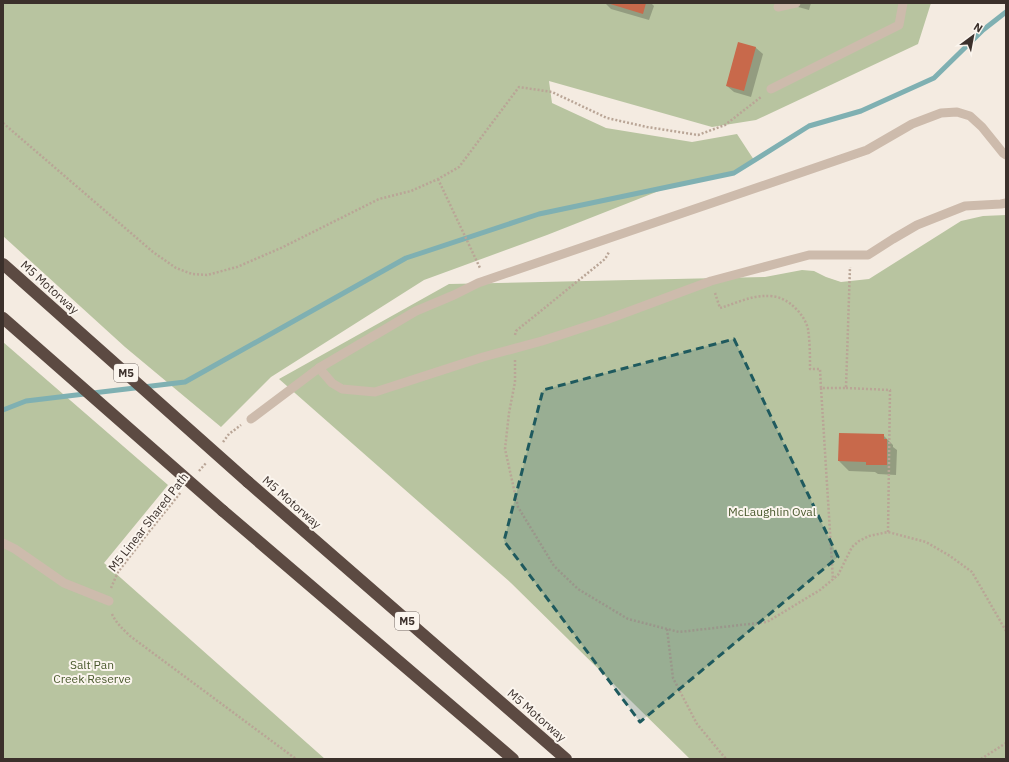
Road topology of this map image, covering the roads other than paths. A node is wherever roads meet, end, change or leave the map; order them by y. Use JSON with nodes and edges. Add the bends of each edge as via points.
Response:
{"nodes":[{"id":1,"x":796,"y":3,"type":"edge"},
{"id":2,"x":903,"y":3,"type":"edge"},
{"id":3,"x":778,"y":7,"type":"dead end"},
{"id":4,"x":771,"y":89,"type":"road end"},
{"id":5,"x":1006,"y":155,"type":"edge"},
{"id":6,"x":1006,"y":203,"type":"edge"},
{"id":7,"x":3,"y":264,"type":"edge"},
{"id":8,"x":3,"y":318,"type":"edge"},
{"id":9,"x":319,"y":368,"type":"junction"},
{"id":10,"x":251,"y":419,"type":"road end"},
{"id":11,"x":3,"y":543,"type":"edge"},
{"id":12,"x":109,"y":601,"type":"road end"},
{"id":13,"x":513,"y":759,"type":"edge"},
{"id":14,"x":566,"y":759,"type":"edge"}],
"edges":[{"from":1,"to":3,"type":"lane"},
{"from":2,"to":4,"type":"lane","via":[[899,25]]},
{"from":5,"to":9,"type":"lane","via":[[970,116],[957,112],[941,113],[912,124],[867,150],[478,283],[416,311]]},
{"from":6,"to":9,"type":"lane","via":[[964,206],[917,226],[868,255],[809,255],[711,281],[606,320],[375,392],[342,389],[332,383]]},
{"from":7,"to":14,"type":"highway","name":"M5 Motorway","number":"M5","bridge":true},
{"from":8,"to":13,"type":"highway","bridge":true,"via":[[223,511]]},
{"from":9,"to":10,"type":"lane"},
{"from":11,"to":12,"type":"lane","via":[[64,583]]}]}
